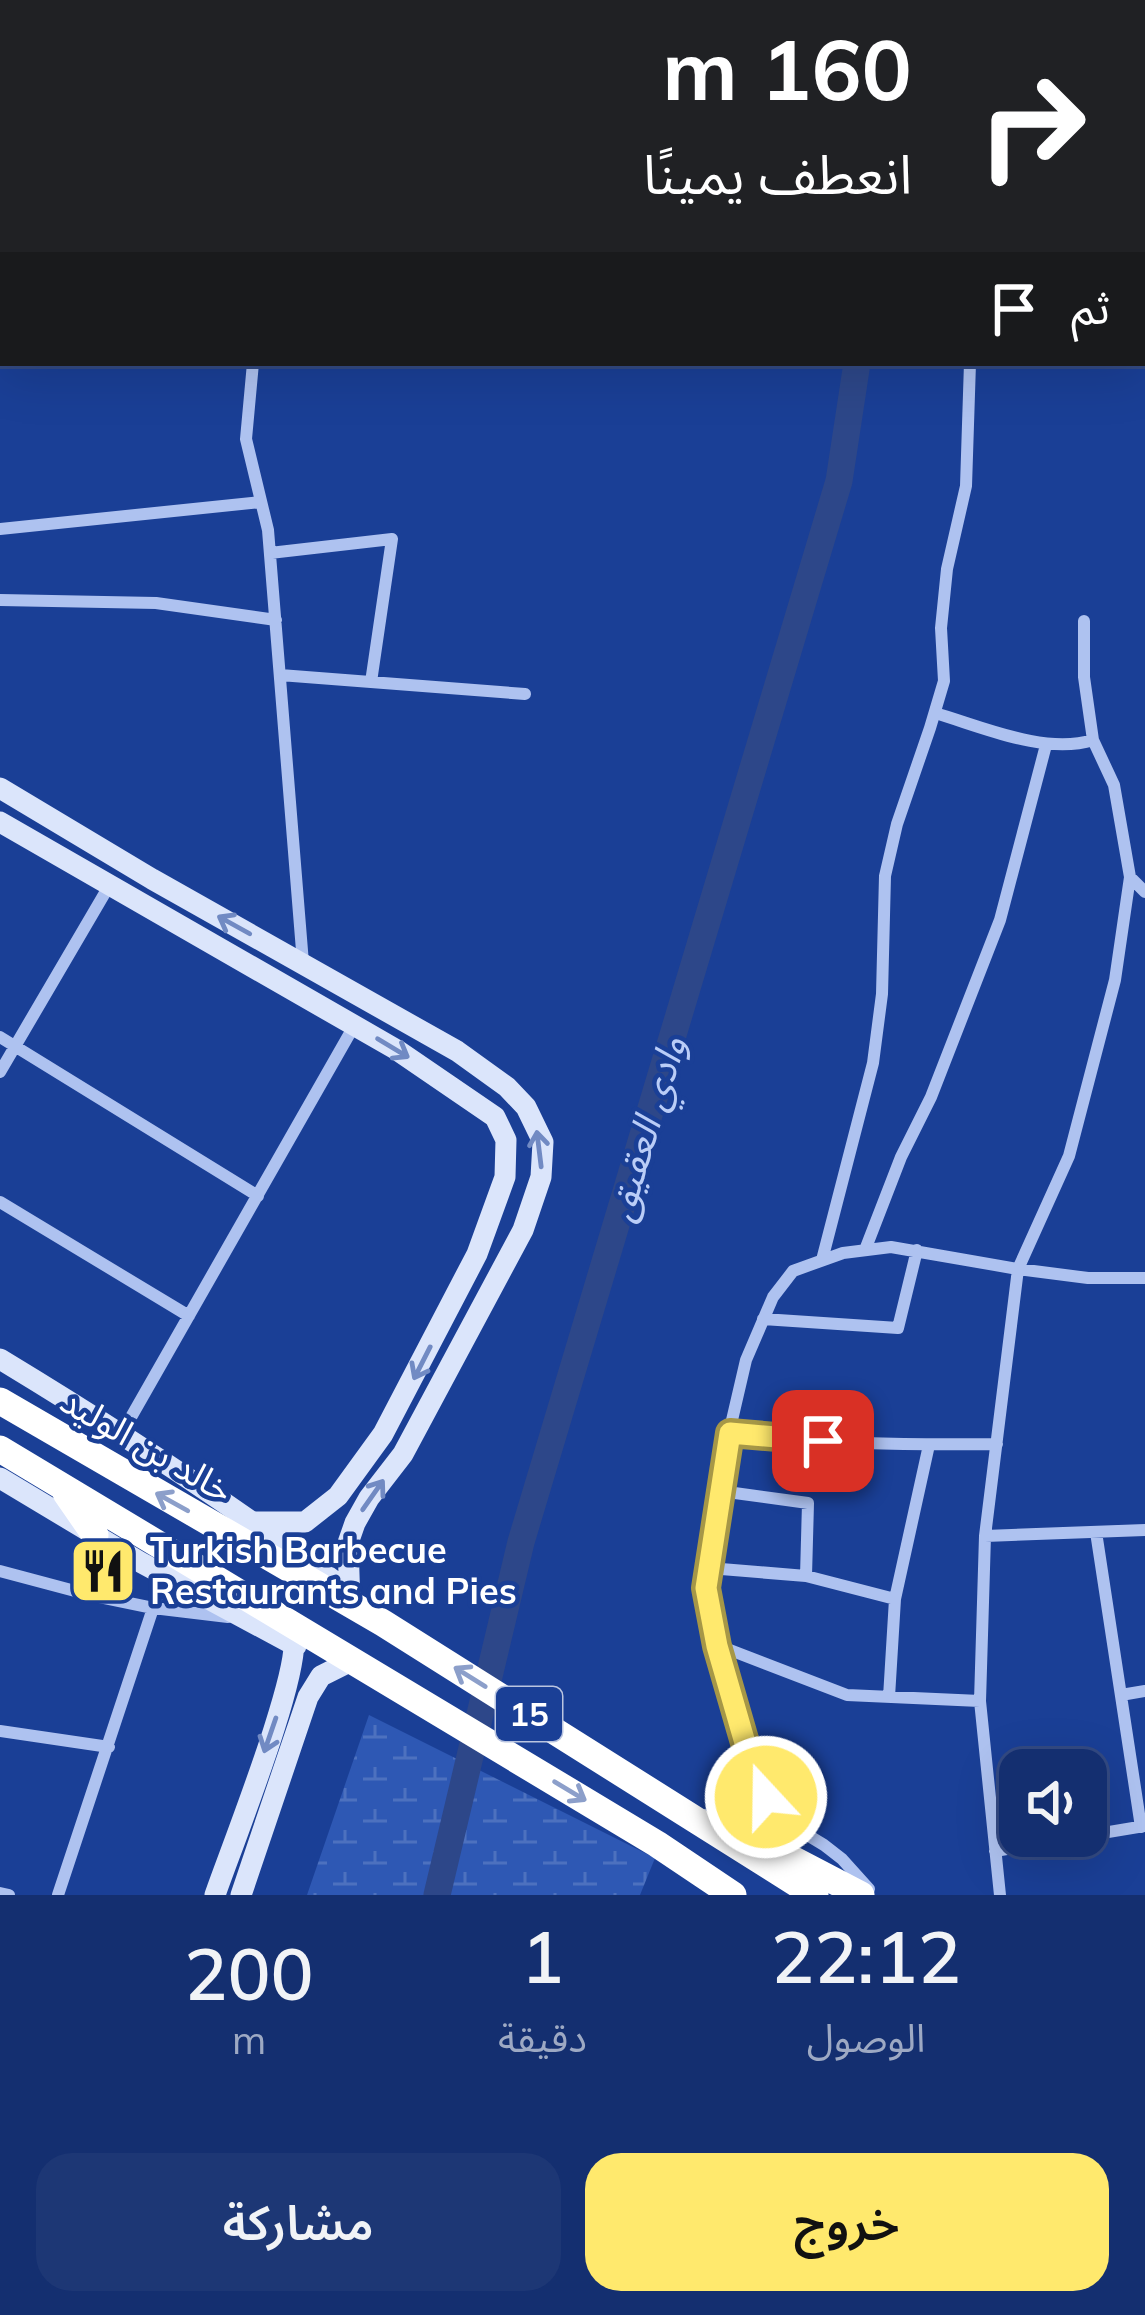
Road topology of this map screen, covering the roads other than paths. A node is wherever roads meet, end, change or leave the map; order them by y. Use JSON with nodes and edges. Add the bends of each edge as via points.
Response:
{"nodes":[{"id":1,"x":253,"y":366,"type":"edge"},
{"id":2,"x":970,"y":366,"type":"edge"},
{"id":3,"x":261,"y":502,"type":"junction"},
{"id":4,"x":0,"y":529,"type":"edge"},
{"id":5,"x":270,"y":553,"type":"junction"},
{"id":6,"x":0,"y":600,"type":"edge"},
{"id":7,"x":276,"y":620,"type":"junction"},
{"id":8,"x":1084,"y":621,"type":"dead end"},
{"id":9,"x":280,"y":675,"type":"junction"},
{"id":10,"x":371,"y":682,"type":"junction"},
{"id":11,"x":525,"y":694,"type":"dead end"},
{"id":12,"x":935,"y":713,"type":"junction"},
{"id":13,"x":1094,"y":740,"type":"junction"},
{"id":14,"x":1046,"y":745,"type":"junction"},
{"id":15,"x":0,"y":788,"type":"edge"},
{"id":16,"x":52,"y":819,"type":"junction"},
{"id":17,"x":0,"y":822,"type":"edge"},
{"id":18,"x":40,"y":845,"type":"junction"},
{"id":19,"x":1130,"y":877,"type":"junction"},
{"id":20,"x":110,"y":886,"type":"junction"},
{"id":21,"x":1145,"y":892,"type":"edge"},
{"id":22,"x":303,"y":964,"type":"junction"},
{"id":23,"x":354,"y":1026,"type":"junction"},
{"id":24,"x":0,"y":1037,"type":"edge"},
{"id":25,"x":15,"y":1046,"type":"junction"},
{"id":26,"x":0,"y":1072,"type":"edge"},
{"id":27,"x":257,"y":1196,"type":"junction"},
{"id":28,"x":0,"y":1202,"type":"edge"},
{"id":29,"x":866,"y":1250,"type":"junction"},
{"id":30,"x":917,"y":1250,"type":"junction"},
{"id":31,"x":822,"y":1260,"type":"junction"},
{"id":32,"x":1018,"y":1269,"type":"junction"},
{"id":33,"x":1145,"y":1278,"type":"edge"},
{"id":34,"x":189,"y":1316,"type":"junction"},
{"id":35,"x":763,"y":1319,"type":"junction"},
{"id":36,"x":0,"y":1359,"type":"edge"},
{"id":37,"x":0,"y":1401,"type":"edge"},
{"id":38,"x":122,"y":1433,"type":"junction"},
{"id":39,"x":730,"y":1433,"type":"junction"},
{"id":40,"x":383,"y":1435,"type":"junction"},
{"id":41,"x":997,"y":1444,"type":"junction"},
{"id":42,"x":929,"y":1445,"type":"junction"},
{"id":43,"x":0,"y":1449,"type":"edge"},
{"id":44,"x":406,"y":1449,"type":"junction"},
{"id":45,"x":0,"y":1478,"type":"edge"},
{"id":46,"x":60,"y":1485,"type":"junction"},
{"id":47,"x":720,"y":1491,"type":"junction"},
{"id":48,"x":256,"y":1522,"type":"junction"},
{"id":49,"x":1145,"y":1530,"type":"edge"},
{"id":50,"x":1096,"y":1532,"type":"junction"},
{"id":51,"x":94,"y":1535,"type":"junction"},
{"id":52,"x":985,"y":1536,"type":"junction"},
{"id":53,"x":709,"y":1568,"type":"junction"},
{"id":54,"x":0,"y":1570,"type":"edge"},
{"id":55,"x":164,"y":1575,"type":"junction"},
{"id":56,"x":806,"y":1576,"type":"junction"},
{"id":57,"x":895,"y":1599,"type":"junction"},
{"id":58,"x":153,"y":1608,"type":"junction"},
{"id":59,"x":363,"y":1609,"type":"junction"},
{"id":60,"x":247,"y":1619,"type":"junction"},
{"id":61,"x":293,"y":1634,"type":"junction"},
{"id":62,"x":717,"y":1646,"type":"junction"},
{"id":63,"x":356,"y":1664,"type":"junction"},
{"id":64,"x":1145,"y":1691,"type":"edge"},
{"id":65,"x":1121,"y":1695,"type":"junction"},
{"id":66,"x":889,"y":1697,"type":"junction"},
{"id":67,"x":980,"y":1701,"type":"junction"},
{"id":68,"x":0,"y":1731,"type":"edge"},
{"id":69,"x":109,"y":1747,"type":"junction"},
{"id":70,"x":752,"y":1767,"type":"junction"},
{"id":71,"x":685,"y":1811,"type":"junction"},
{"id":72,"x":1143,"y":1827,"type":"edge"},
{"id":73,"x":995,"y":1852,"type":"junction"},
{"id":74,"x":759,"y":1858,"type":"junction"},
{"id":75,"x":0,"y":1894,"type":"edge"},
{"id":76,"x":9,"y":1895,"type":"edge"},
{"id":77,"x":58,"y":1895,"type":"edge"},
{"id":78,"x":214,"y":1895,"type":"edge"},
{"id":79,"x":241,"y":1895,"type":"edge"},
{"id":80,"x":734,"y":1895,"type":"edge"},
{"id":81,"x":815,"y":1895,"type":"edge"},
{"id":82,"x":861,"y":1895,"type":"edge"},
{"id":83,"x":874,"y":1895,"type":"edge"},
{"id":84,"x":1000,"y":1895,"type":"edge"}],
"edges":[{"from":1,"to":3,"type":"street","via":[[246,439]]},
{"from":2,"to":12,"type":"street","via":[[966,486],[947,569],[944,681]]},
{"from":3,"to":4,"type":"street"},
{"from":3,"to":5,"type":"street"},
{"from":5,"to":7,"type":"street"},
{"from":5,"to":10,"type":"street","via":[[392,538]]},
{"from":6,"to":7,"type":"street","via":[[156,603]]},
{"from":7,"to":9,"type":"street"},
{"from":8,"to":13,"type":"street"},
{"from":9,"to":10,"type":"street"},
{"from":9,"to":22,"type":"street"},
{"from":10,"to":11,"type":"street"},
{"from":12,"to":14,"type":"street"},
{"from":12,"to":31,"type":"street","via":[[885,877],[872,1063]]},
{"from":13,"to":14,"type":"street"},
{"from":13,"to":19,"type":"street","via":[[1114,785]]},
{"from":14,"to":29,"type":"street","via":[[1000,920]]},
{"from":15,"to":16,"type":"street"},
{"from":16,"to":18,"type":"street"},
{"from":22,"to":16,"type":"street","one_way":true},
{"from":17,"to":18,"type":"street"},
{"from":18,"to":20,"type":"street"},
{"from":19,"to":21,"type":"street"},
{"from":19,"to":32,"type":"street","via":[[1114,980],[1069,1156]]},
{"from":20,"to":23,"type":"street"},
{"from":20,"to":25,"type":"street"},
{"from":44,"to":22,"type":"street","one_way":true,"via":[[523,1231],[543,1142],[507,1087]]},
{"from":23,"to":27,"type":"street"},
{"from":23,"to":40,"type":"street","one_way":true,"via":[[495,1117],[506,1140],[505,1177],[477,1254]]},
{"from":24,"to":25,"type":"street"},
{"from":25,"to":26,"type":"street"},
{"from":25,"to":27,"type":"street"},
{"from":27,"to":34,"type":"street"},
{"from":28,"to":34,"type":"street"},
{"from":29,"to":30,"type":"street"},
{"from":29,"to":31,"type":"street"},
{"from":30,"to":32,"type":"street"},
{"from":30,"to":35,"type":"street","via":[[898,1328]]},
{"from":31,"to":35,"type":"street","via":[[793,1271]]},
{"from":32,"to":33,"type":"street"},
{"from":32,"to":41,"type":"street"},
{"from":34,"to":38,"type":"street"},
{"from":35,"to":39,"type":"street"},
{"from":36,"to":38,"type":"street"},
{"from":59,"to":37,"type":"highway","name":"خالد بن الوليد","number":"15","one_way":true},
{"from":38,"to":48,"type":"street"},
{"from":39,"to":42,"type":"street"},
{"from":39,"to":47,"type":"street"},
{"from":40,"to":44,"type":"street"},
{"from":40,"to":48,"type":"street","via":[[338,1496],[305,1522]]},
{"from":41,"to":42,"type":"street"},
{"from":41,"to":52,"type":"street"},
{"from":42,"to":57,"type":"street"},
{"from":43,"to":46,"type":"highway","number":"15"},
{"from":59,"to":44,"type":"street","one_way":true,"via":[[348,1543]]},
{"from":45,"to":51,"type":"street"},
{"from":46,"to":51,"type":"highway"},
{"from":46,"to":61,"type":"highway","number":"15"},
{"from":47,"to":53,"type":"street"},
{"from":47,"to":56,"type":"street","via":[[808,1503]]},
{"from":48,"to":59,"type":"street"},
{"from":49,"to":50,"type":"street"},
{"from":50,"to":52,"type":"street"},
{"from":50,"to":65,"type":"street"},
{"from":51,"to":55,"type":"street"},
{"from":52,"to":67,"type":"street"},
{"from":53,"to":56,"type":"street"},
{"from":53,"to":62,"type":"street"},
{"from":54,"to":58,"type":"street"},
{"from":55,"to":58,"type":"street"},
{"from":55,"to":60,"type":"street"},
{"from":56,"to":57,"type":"street"},
{"from":57,"to":66,"type":"street"},
{"from":58,"to":60,"type":"street"},
{"from":58,"to":69,"type":"street"},
{"from":71,"to":59,"type":"highway","number":"15","one_way":true},
{"from":60,"to":61,"type":"street"},
{"from":61,"to":63,"type":"highway","number":"15"},
{"from":61,"to":78,"type":"street","one_way":true,"via":[[285,1693]]},
{"from":62,"to":66,"type":"street","via":[[848,1695]]},
{"from":62,"to":70,"type":"street"},
{"from":63,"to":79,"type":"street","via":[[321,1676],[308,1697]]},
{"from":63,"to":80,"type":"highway","number":"15","one_way":true},
{"from":64,"to":65,"type":"street"},
{"from":65,"to":72,"type":"street"},
{"from":66,"to":67,"type":"street"},
{"from":67,"to":73,"type":"street"},
{"from":68,"to":69,"type":"street"},
{"from":69,"to":77,"type":"street"},
{"from":70,"to":71,"type":"street","via":[[736,1806]]},
{"from":70,"to":83,"type":"street","via":[[781,1819],[842,1859]]},
{"from":71,"to":74,"type":"highway"},
{"from":72,"to":73,"type":"street"},
{"from":73,"to":84,"type":"street"},
{"from":74,"to":81,"type":"highway"},
{"from":74,"to":82,"type":"highway","via":[[794,1860]]},
{"from":75,"to":76,"type":"street"}]}
